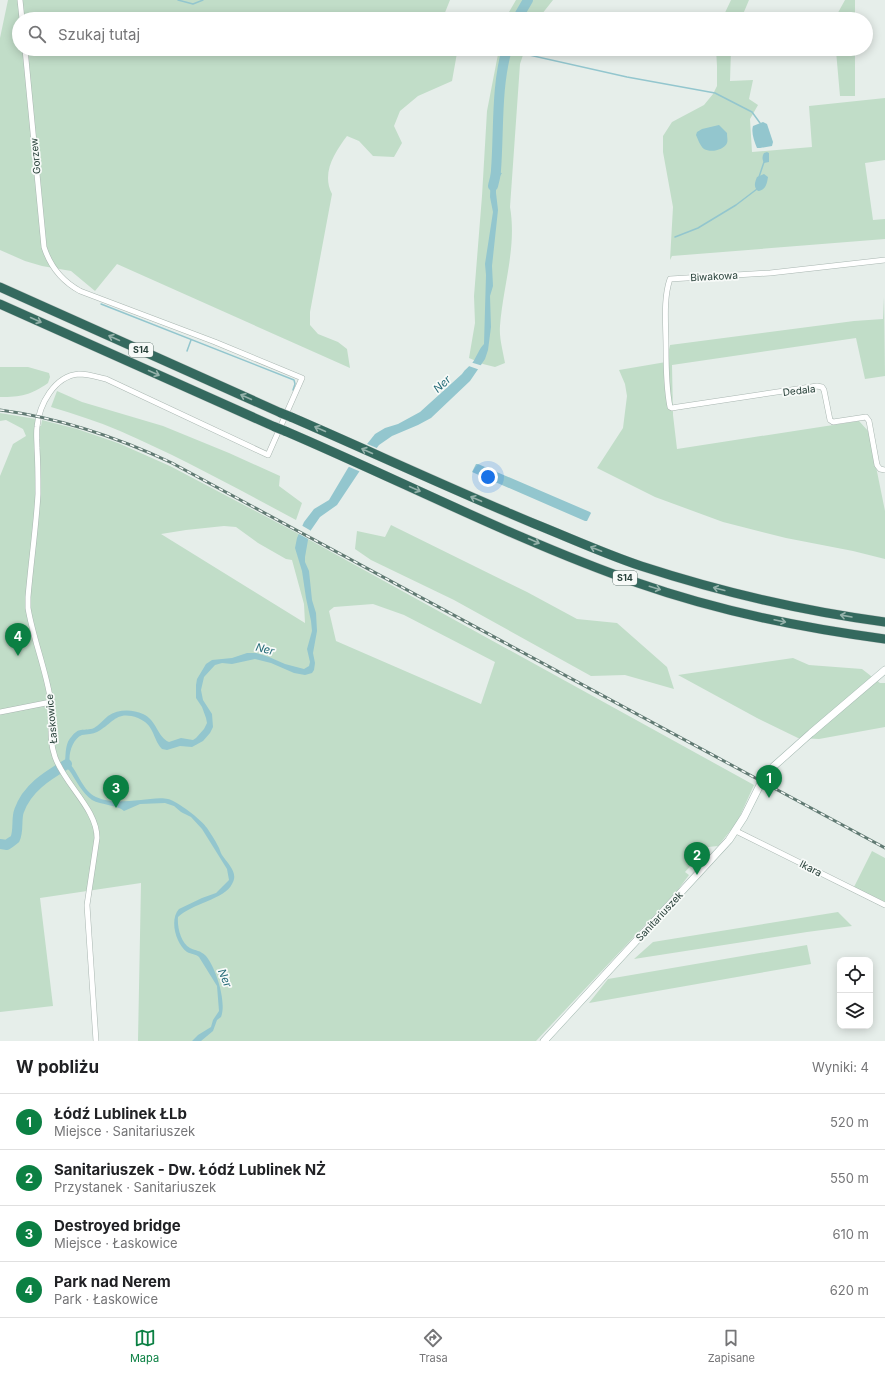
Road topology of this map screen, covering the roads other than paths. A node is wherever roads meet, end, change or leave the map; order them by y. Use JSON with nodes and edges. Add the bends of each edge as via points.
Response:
{"nodes":[{"id":1,"x":20,"y":0,"type":"edge"},
{"id":2,"x":21,"y":12,"type":"edge"},
{"id":3,"x":26,"y":56,"type":"edge"},
{"id":4,"x":885,"y":260,"type":"edge"},
{"id":5,"x":0,"y":287,"type":"edge"},
{"id":6,"x":0,"y":304,"type":"edge"},
{"id":7,"x":70,"y":376,"type":"joint"},
{"id":8,"x":670,"y":407,"type":"joint"},
{"id":9,"x":885,"y":470,"type":"edge"},
{"id":10,"x":885,"y":622,"type":"edge"},
{"id":11,"x":885,"y":639,"type":"edge"},
{"id":12,"x":885,"y":670,"type":"edge"},
{"id":13,"x":51,"y":702,"type":"junction"},
{"id":14,"x":0,"y":712,"type":"edge"},
{"id":15,"x":736,"y":831,"type":"junction"},
{"id":16,"x":885,"y":905,"type":"edge"},
{"id":17,"x":96,"y":1041,"type":"edge"},
{"id":18,"x":544,"y":1041,"type":"edge"}],
"edges":[{"from":1,"to":2,"type":"street"},
{"from":3,"to":7,"type":"street","name":"Gorzew","via":[[44,247],[50,262],[64,280],[80,291],[302,378],[268,456],[106,380],[90,375]]},
{"from":4,"to":8,"type":"street","name":"Biwakowa","via":[[770,273],[670,279],[667,287],[666,325],[667,392]]},
{"from":10,"to":5,"type":"highway","number":"S14","one_way":true,"bridge":true,"via":[[779,604],[705,585],[585,545]]},
{"from":6,"to":11,"type":"highway","number":"S14","one_way":true,"bridge":true,"via":[[565,555],[639,583],[752,615]]},
{"from":7,"to":13,"type":"street","name":"Łaskowice","via":[[54,387],[45,400],[39,413],[37,428],[36,525],[28,608]]},
{"from":8,"to":9,"type":"street","name":"Dedala","via":[[822,387],[830,420],[833,422],[866,417],[869,421],[877,465]]},
{"from":12,"to":15,"type":"street","name":"Sanitariuszek","via":[[774,766],[761,783]]},
{"from":13,"to":14,"type":"street"},
{"from":13,"to":17,"type":"street","name":"Łaskowice","via":[[52,742],[56,760],[63,775],[92,817],[97,833],[87,905]]},
{"from":15,"to":16,"type":"street","name":"Ikara"},
{"from":15,"to":18,"type":"street","name":"Sanitariuszek"}]}
